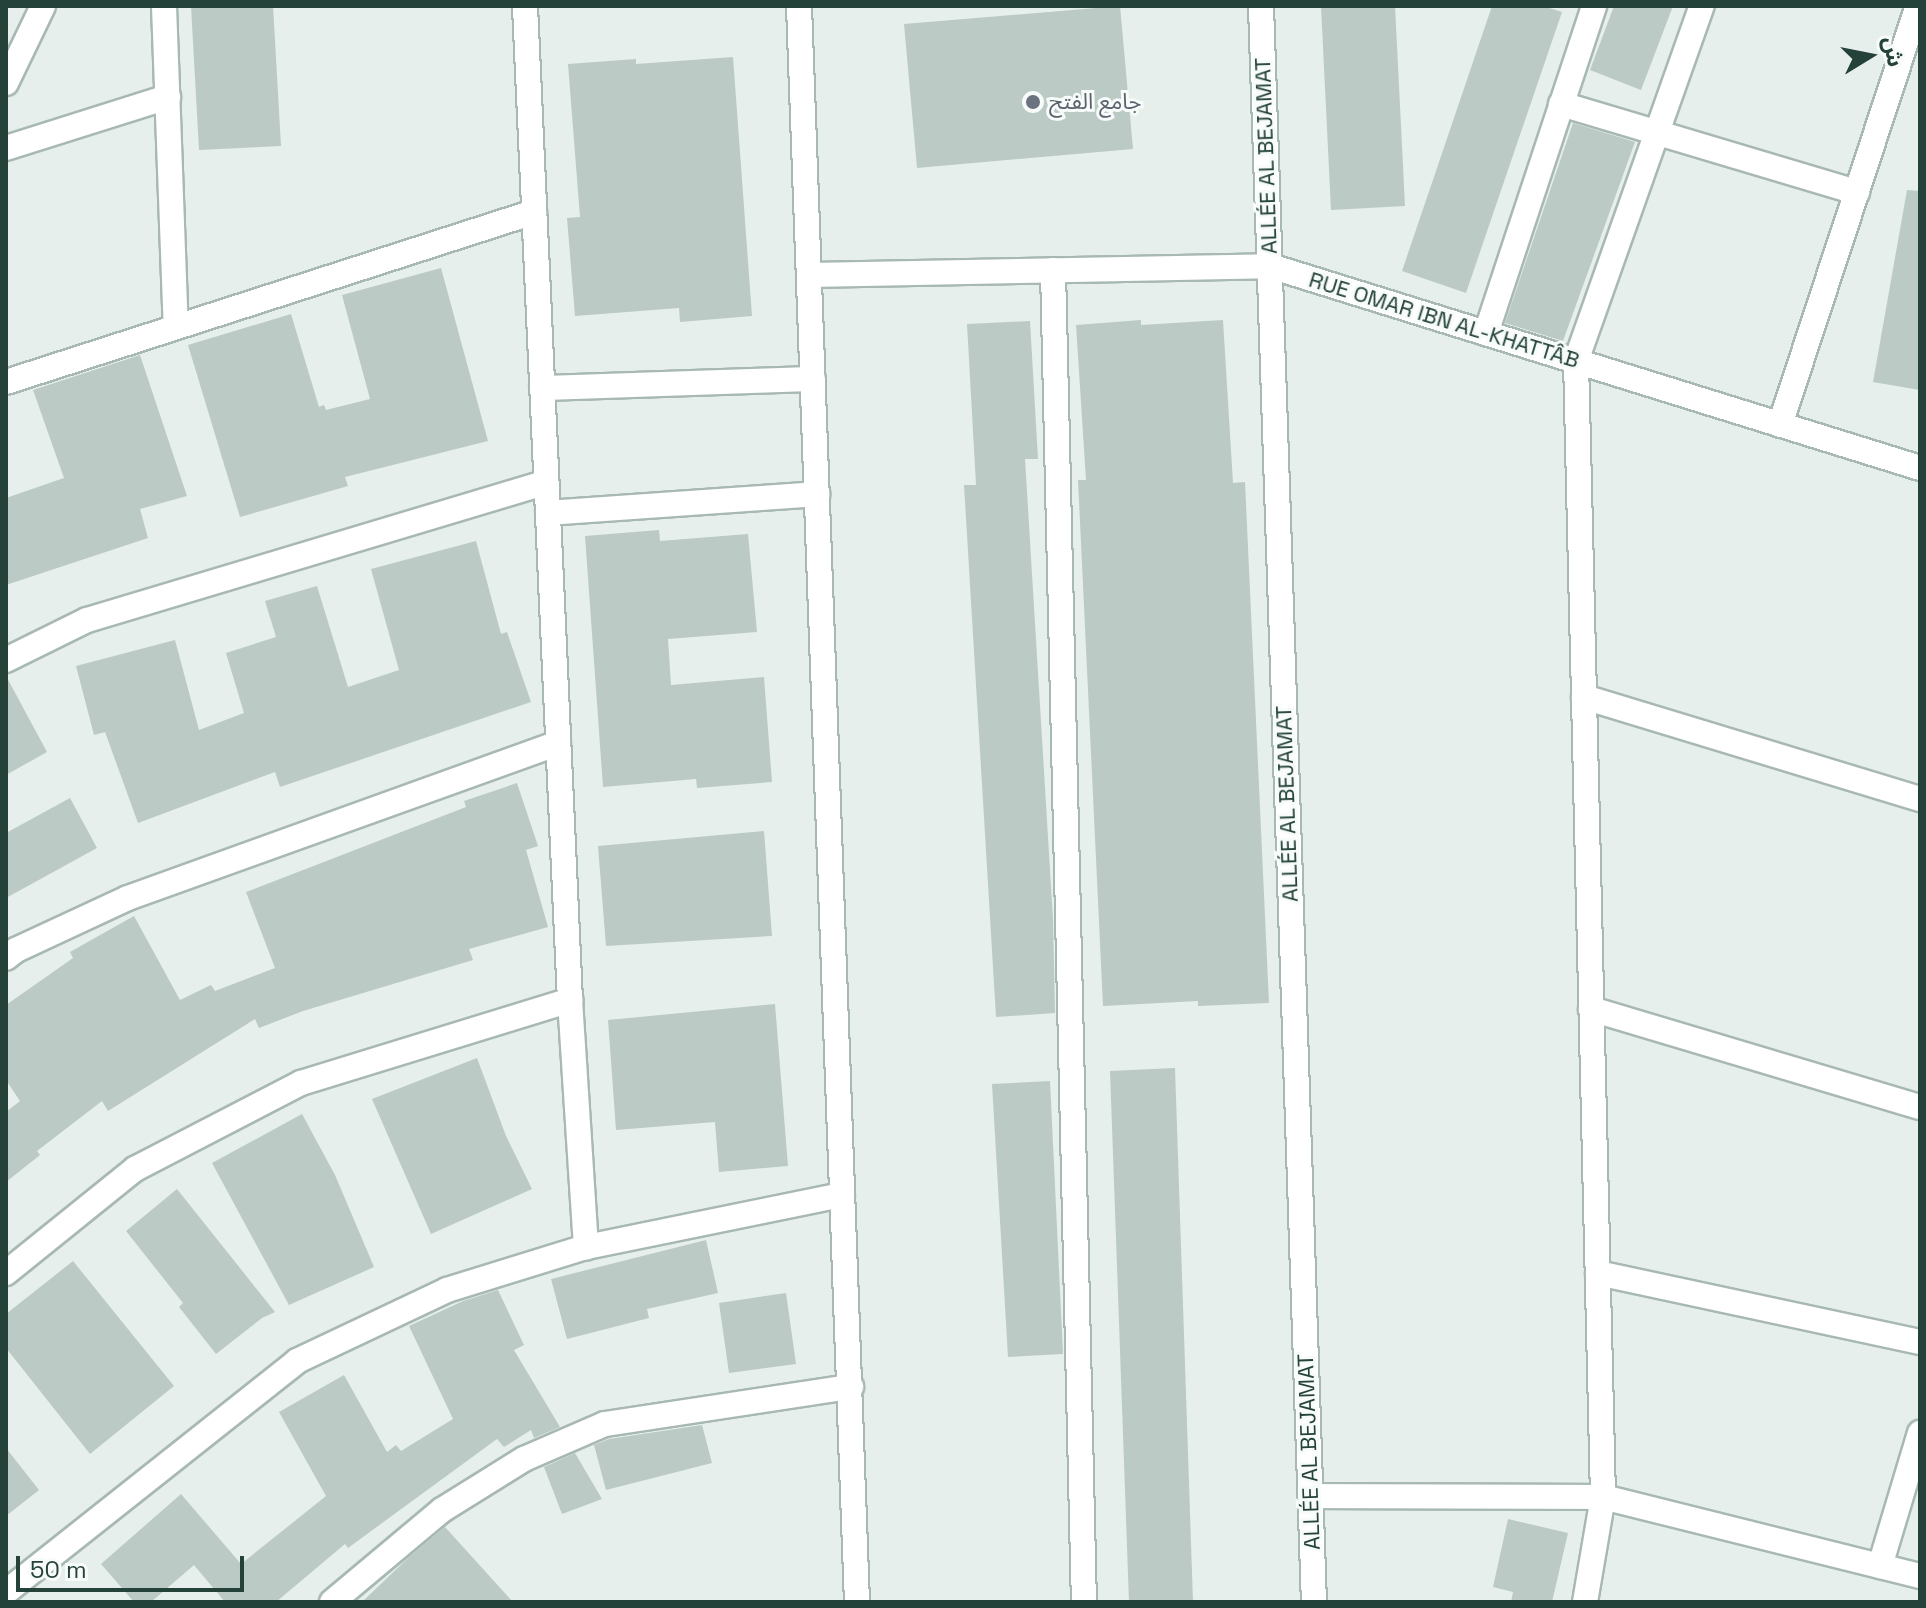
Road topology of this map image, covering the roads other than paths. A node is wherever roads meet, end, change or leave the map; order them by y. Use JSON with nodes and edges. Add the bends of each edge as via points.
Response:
{"nodes":[{"id":1,"x":43,"y":6,"type":"edge"},
{"id":2,"x":164,"y":6,"type":"edge"},
{"id":3,"x":525,"y":6,"type":"edge"},
{"id":4,"x":799,"y":6,"type":"edge"},
{"id":5,"x":1261,"y":6,"type":"edge"},
{"id":6,"x":1594,"y":6,"type":"edge"},
{"id":7,"x":1702,"y":6,"type":"edge"},
{"id":8,"x":1918,"y":6,"type":"edge"},
{"id":9,"x":6,"y":83,"type":"edge"},
{"id":10,"x":168,"y":97,"type":"junction"},
{"id":11,"x":1561,"y":104,"type":"junction"},
{"id":12,"x":1657,"y":133,"type":"junction"},
{"id":13,"x":6,"y":148,"type":"edge"},
{"id":14,"x":1857,"y":192,"type":"junction"},
{"id":15,"x":534,"y":212,"type":"junction"},
{"id":16,"x":1270,"y":266,"type":"junction"},
{"id":17,"x":1053,"y":270,"type":"junction"},
{"id":18,"x":809,"y":275,"type":"junction"},
{"id":19,"x":176,"y":327,"type":"junction"},
{"id":20,"x":1486,"y":333,"type":"junction"},
{"id":21,"x":1576,"y":361,"type":"junction"},
{"id":22,"x":813,"y":379,"type":"junction"},
{"id":23,"x":6,"y":382,"type":"edge"},
{"id":24,"x":542,"y":388,"type":"junction"},
{"id":25,"x":1780,"y":425,"type":"junction"},
{"id":26,"x":1920,"y":468,"type":"edge"},
{"id":27,"x":546,"y":482,"type":"junction"},
{"id":28,"x":817,"y":494,"type":"junction"},
{"id":29,"x":548,"y":513,"type":"junction"},
{"id":30,"x":6,"y":660,"type":"edge"},
{"id":31,"x":1584,"y":697,"type":"junction"},
{"id":32,"x":558,"y":743,"type":"junction"},
{"id":33,"x":1920,"y":799,"type":"edge"},
{"id":34,"x":6,"y":958,"type":"edge"},
{"id":35,"x":570,"y":1000,"type":"junction"},
{"id":36,"x":1591,"y":1009,"type":"junction"},
{"id":37,"x":1920,"y":1107,"type":"edge"},
{"id":38,"x":842,"y":1195,"type":"junction"},
{"id":39,"x":586,"y":1247,"type":"junction"},
{"id":40,"x":6,"y":1273,"type":"edge"},
{"id":41,"x":1598,"y":1273,"type":"junction"},
{"id":42,"x":1920,"y":1342,"type":"edge"},
{"id":43,"x":851,"y":1387,"type":"junction"},
{"id":44,"x":1920,"y":1433,"type":"edge"},
{"id":45,"x":1310,"y":1496,"type":"junction"},
{"id":46,"x":1603,"y":1497,"type":"junction"},
{"id":47,"x":1880,"y":1566,"type":"junction"},
{"id":48,"x":1920,"y":1576,"type":"edge"},
{"id":49,"x":6,"y":1592,"type":"edge"},
{"id":50,"x":332,"y":1602,"type":"edge"},
{"id":51,"x":857,"y":1602,"type":"edge"},
{"id":52,"x":1084,"y":1602,"type":"edge"},
{"id":53,"x":1314,"y":1602,"type":"edge"},
{"id":54,"x":1585,"y":1602,"type":"edge"}],
"edges":[{"from":1,"to":9,"type":"street"},
{"from":2,"to":10,"type":"street"},
{"from":3,"to":15,"type":"street"},
{"from":4,"to":18,"type":"street"},
{"from":5,"to":16,"type":"street","name":"ALLÉE AL BEJAMAT"},
{"from":6,"to":11,"type":"street"},
{"from":7,"to":12,"type":"street"},
{"from":8,"to":14,"type":"street"},
{"from":10,"to":13,"type":"street"},
{"from":10,"to":19,"type":"street"},
{"from":11,"to":12,"type":"street"},
{"from":11,"to":20,"type":"street"},
{"from":12,"to":14,"type":"street"},
{"from":12,"to":21,"type":"street"},
{"from":14,"to":25,"type":"street"},
{"from":15,"to":19,"type":"street"},
{"from":15,"to":24,"type":"street"},
{"from":16,"to":17,"type":"street","name":"RUE OMAR IBN AL-KHATTÂB"},
{"from":16,"to":20,"type":"street","name":"RUE OMAR IBN AL-KHATTÂB"},
{"from":16,"to":45,"type":"street","name":"ALLÉE AL BEJAMAT"},
{"from":17,"to":18,"type":"street","name":"RUE OMAR IBN AL-KHATTÂB"},
{"from":17,"to":52,"type":"street"},
{"from":18,"to":22,"type":"street"},
{"from":19,"to":23,"type":"street"},
{"from":20,"to":21,"type":"street","name":"RUE OMAR IBN AL-KHATTÂB"},
{"from":21,"to":25,"type":"street","name":"RUE OMAR IBN AL-KHATTÂB"},
{"from":21,"to":31,"type":"street"},
{"from":22,"to":24,"type":"street"},
{"from":22,"to":28,"type":"street"},
{"from":24,"to":27,"type":"street"},
{"from":25,"to":26,"type":"street","name":"RUE OMAR IBN AL-KHATTÂB"},
{"from":27,"to":29,"type":"street"},
{"from":27,"to":30,"type":"street","via":[[87,620]]},
{"from":28,"to":29,"type":"street"},
{"from":28,"to":38,"type":"street"},
{"from":29,"to":32,"type":"street"},
{"from":31,"to":33,"type":"street"},
{"from":31,"to":36,"type":"street"},
{"from":32,"to":34,"type":"street","via":[[128,898]]},
{"from":32,"to":35,"type":"street"},
{"from":35,"to":39,"type":"street"},
{"from":35,"to":40,"type":"street","via":[[301,1083],[135,1169]]},
{"from":36,"to":37,"type":"street"},
{"from":36,"to":41,"type":"street"},
{"from":38,"to":39,"type":"street"},
{"from":38,"to":43,"type":"street"},
{"from":39,"to":49,"type":"street","via":[[447,1290],[297,1361]]},
{"from":41,"to":42,"type":"street"},
{"from":41,"to":46,"type":"street"},
{"from":43,"to":50,"type":"street","via":[[605,1424],[524,1459],[442,1510]]},
{"from":43,"to":51,"type":"street"},
{"from":44,"to":47,"type":"street"},
{"from":45,"to":46,"type":"street"},
{"from":45,"to":53,"type":"street","name":"ALLÉE AL BEJAMAT"},
{"from":46,"to":47,"type":"street"},
{"from":46,"to":54,"type":"street"},
{"from":47,"to":48,"type":"street"}]}
